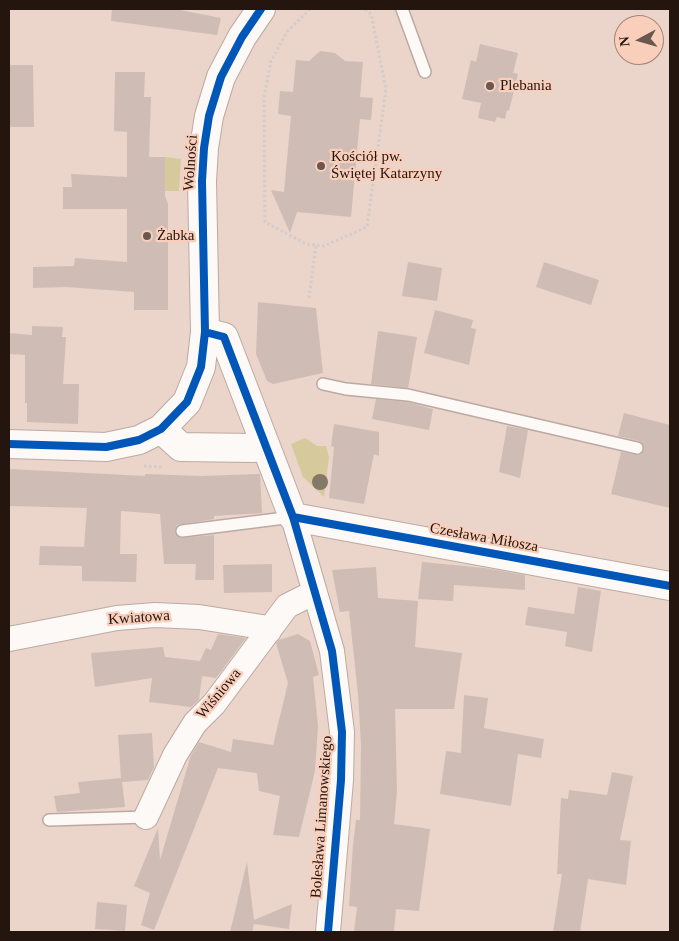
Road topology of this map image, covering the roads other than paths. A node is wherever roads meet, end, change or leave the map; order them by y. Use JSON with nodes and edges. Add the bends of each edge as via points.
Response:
{"nodes":[{"id":1,"x":261,"y":9,"type":"edge"},
{"id":2,"x":402,"y":9,"type":"edge"},
{"id":3,"x":425,"y":72,"type":"dead end"},
{"id":4,"x":205,"y":332,"type":"junction"},
{"id":5,"x":323,"y":384,"type":"dead end"},
{"id":6,"x":161,"y":429,"type":"junction"},
{"id":7,"x":9,"y":444,"type":"edge"},
{"id":8,"x":264,"y":444,"type":"junction"},
{"id":9,"x":637,"y":448,"type":"dead end"},
{"id":10,"x":292,"y":517,"type":"junction"},
{"id":11,"x":182,"y":531,"type":"dead end"},
{"id":12,"x":670,"y":586,"type":"edge"},
{"id":13,"x":315,"y":592,"type":"junction"},
{"id":14,"x":269,"y":631,"type":"junction"},
{"id":15,"x":9,"y":639,"type":"edge"},
{"id":16,"x":146,"y":817,"type":"joint"},
{"id":17,"x":49,"y":820,"type":"dead end"},
{"id":18,"x":328,"y":932,"type":"edge"}],
"edges":[{"from":1,"to":4,"type":"street","name":"Wolności","via":[[242,37],[222,77],[209,116],[202,181]]},
{"from":2,"to":3,"type":"lane"},
{"from":4,"to":6,"type":"street","name":"Wolności","via":[[201,367],[187,402]]},
{"from":4,"to":8,"type":"street","via":[[224,337]]},
{"from":5,"to":9,"type":"lane","via":[[408,395]]},
{"from":6,"to":7,"type":"street","via":[[138,440],[106,447]]},
{"from":6,"to":8,"type":"street","via":[[181,446],[254,448]]},
{"from":8,"to":10,"type":"street","name":"Bolesława Limanowskiego"},
{"from":10,"to":11,"type":"lane"},
{"from":10,"to":12,"type":"street","name":"Czesława Miłosza"},
{"from":10,"to":13,"type":"street","name":"Bolesława Limanowskiego"},
{"from":13,"to":14,"type":"street","name":"Wiśniowa","via":[[287,606]]},
{"from":13,"to":18,"type":"street","name":"Bolesława Limanowskiego","via":[[332,652],[342,732]]},
{"from":14,"to":15,"type":"street","name":"Kwiatowa","via":[[262,627],[199,617],[155,615],[117,618]]},
{"from":14,"to":16,"type":"street","name":"Wiśniowa","via":[[183,741]]},
{"from":16,"to":17,"type":"lane"}]}
